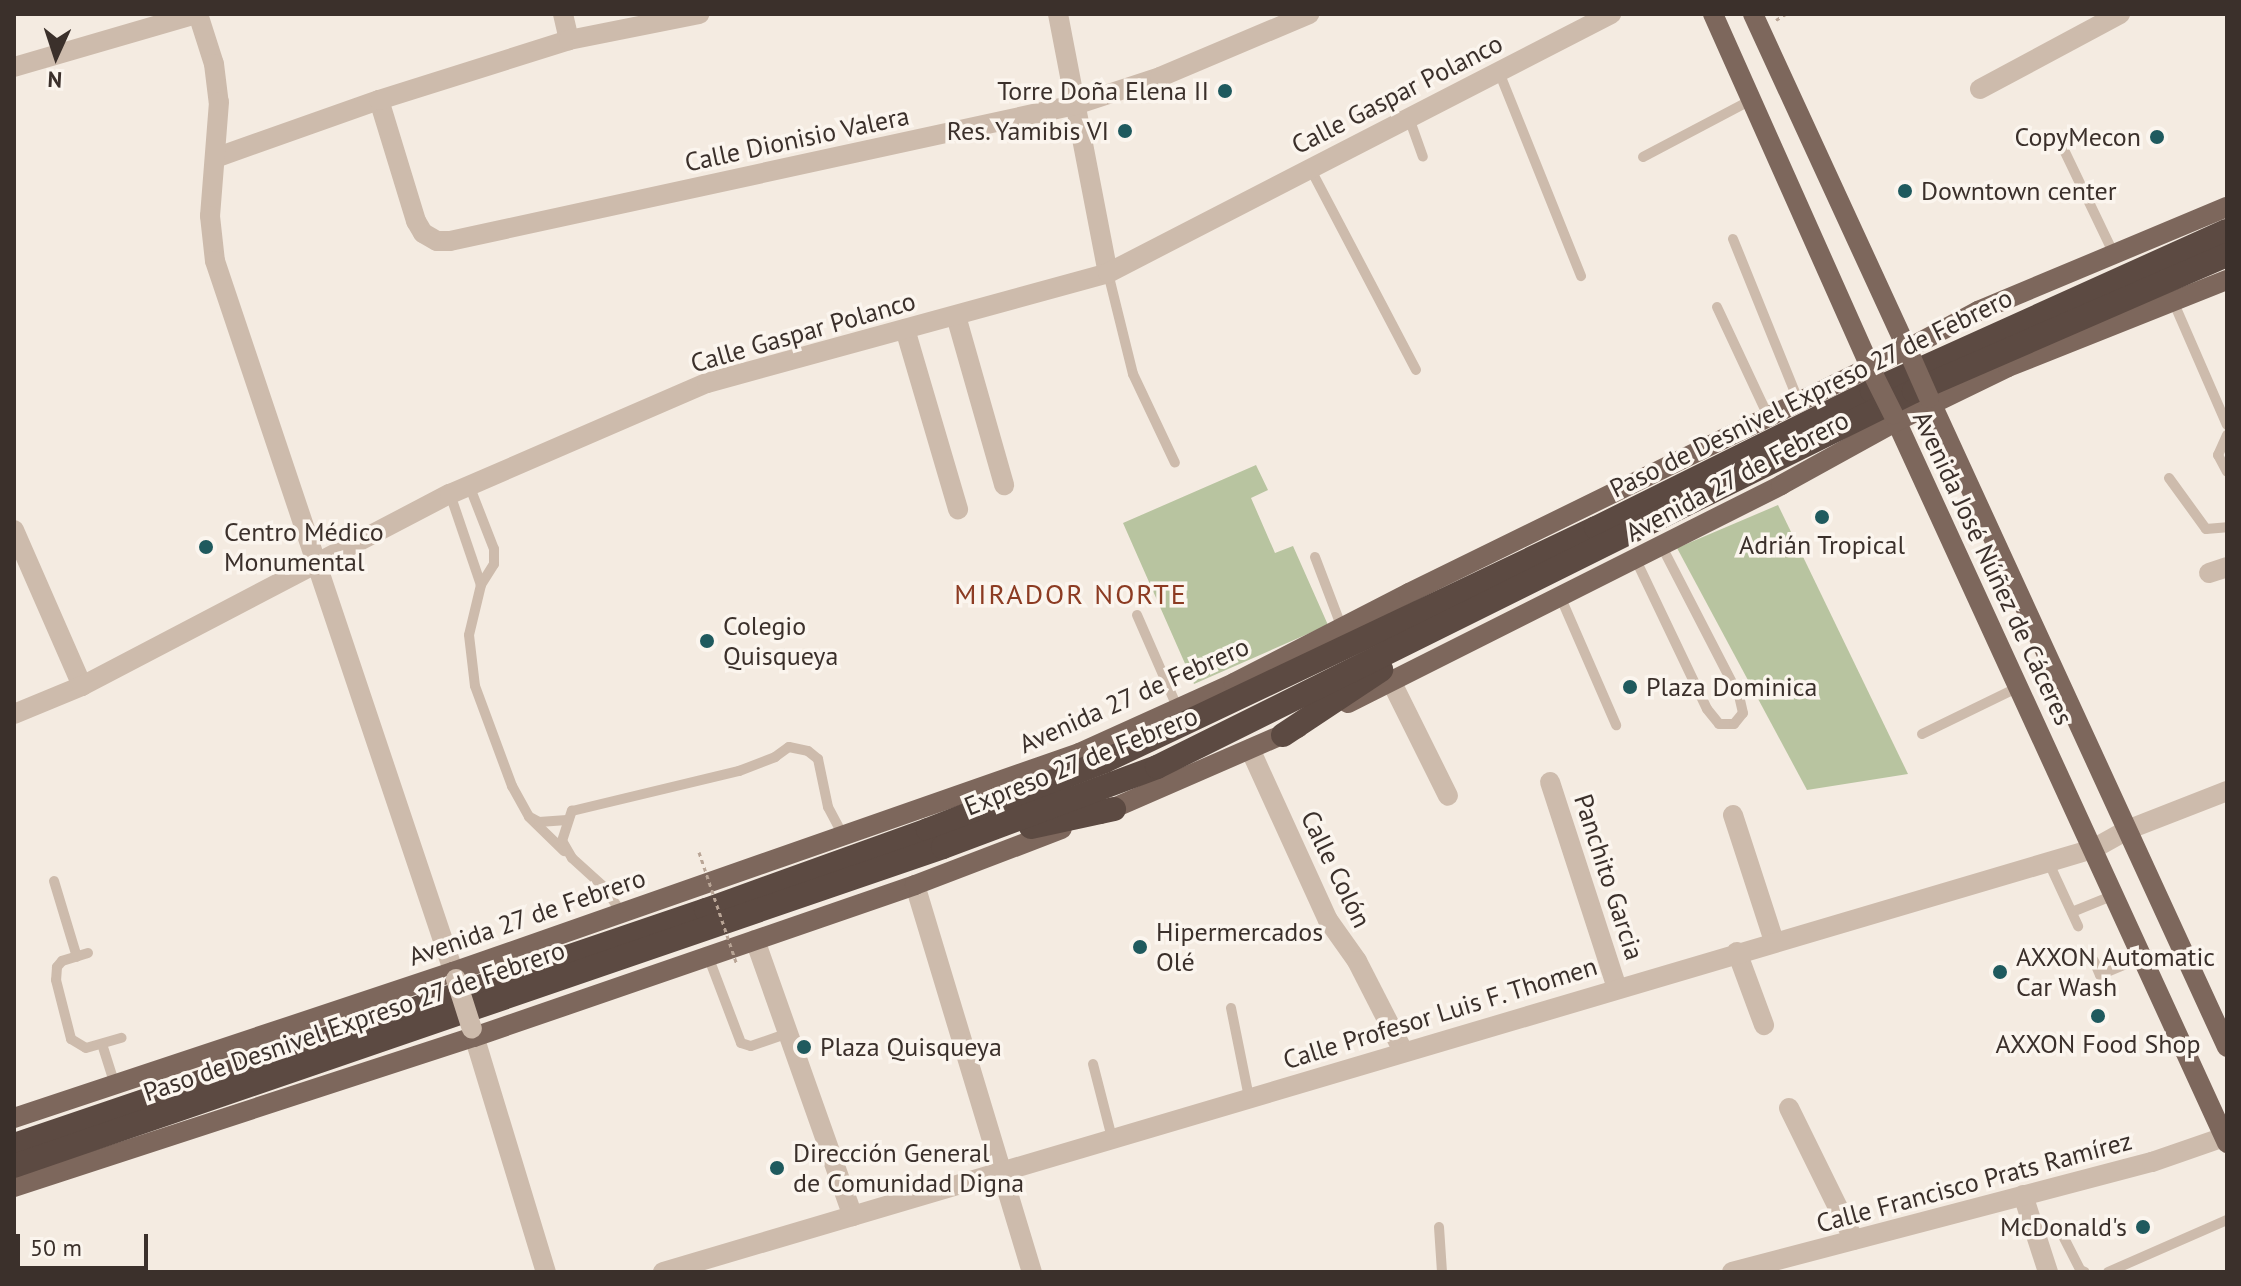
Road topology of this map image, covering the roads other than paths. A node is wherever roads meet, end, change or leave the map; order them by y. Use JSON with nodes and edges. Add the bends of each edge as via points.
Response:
{"nodes":[{"id":1,"x":198,"y":14,"type":"edge"},
{"id":2,"x":563,"y":14,"type":"edge"},
{"id":3,"x":699,"y":14,"type":"edge"},
{"id":4,"x":1058,"y":14,"type":"edge"},
{"id":5,"x":1309,"y":14,"type":"edge"},
{"id":6,"x":1611,"y":14,"type":"edge"},
{"id":7,"x":1713,"y":14,"type":"edge"},
{"id":8,"x":1753,"y":14,"type":"edge"},
{"id":9,"x":2120,"y":14,"type":"edge"},
{"id":10,"x":569,"y":40,"type":"junction"},
{"id":11,"x":14,"y":67,"type":"edge"},
{"id":12,"x":1499,"y":72,"type":"junction"},
{"id":13,"x":1980,"y":89,"type":"dead end"},
{"id":14,"x":379,"y":100,"type":"junction"},
{"id":15,"x":1751,"y":100,"type":"junction"},
{"id":16,"x":1075,"y":105,"type":"junction"},
{"id":17,"x":1409,"y":118,"type":"junction"},
{"id":18,"x":2065,"y":152,"type":"dead end"},
{"id":19,"x":1423,"y":157,"type":"dead end"},
{"id":20,"x":1643,"y":157,"type":"dead end"},
{"id":21,"x":215,"y":158,"type":"junction"},
{"id":22,"x":1310,"y":168,"type":"junction"},
{"id":23,"x":2227,"y":207,"type":"edge"},
{"id":24,"x":2227,"y":231,"type":"edge"},
{"id":25,"x":1733,"y":239,"type":"dead end"},
{"id":26,"x":2113,"y":252,"type":"junction"},
{"id":27,"x":2214,"y":252,"type":"edge"},
{"id":28,"x":1108,"y":273,"type":"junction"},
{"id":29,"x":1581,"y":276,"type":"dead end"},
{"id":30,"x":2227,"y":280,"type":"edge"},
{"id":31,"x":2173,"y":301,"type":"junction"},
{"id":32,"x":1717,"y":307,"type":"dead end"},
{"id":33,"x":956,"y":316,"type":"junction"},
{"id":34,"x":905,"y":329,"type":"junction"},
{"id":35,"x":1909,"y":352,"type":"junction"},
{"id":36,"x":1416,"y":370,"type":"dead end"},
{"id":37,"x":1871,"y":371,"type":"junction"},
{"id":38,"x":1931,"y":401,"type":"junction"},
{"id":39,"x":1799,"y":402,"type":"junction"},
{"id":40,"x":1895,"y":417,"type":"junction"},
{"id":41,"x":1769,"y":418,"type":"junction"},
{"id":42,"x":2227,"y":425,"type":"edge"},
{"id":43,"x":2227,"y":435,"type":"edge"},
{"id":44,"x":1175,"y":463,"type":"dead end"},
{"id":45,"x":2227,"y":472,"type":"edge"},
{"id":46,"x":2169,"y":478,"type":"dead end"},
{"id":47,"x":469,"y":485,"type":"junction"},
{"id":48,"x":1004,"y":485,"type":"dead end"},
{"id":49,"x":450,"y":494,"type":"junction"},
{"id":50,"x":958,"y":509,"type":"dead end"},
{"id":51,"x":2227,"y":527,"type":"edge"},
{"id":52,"x":14,"y":530,"type":"edge"},
{"id":53,"x":1661,"y":545,"type":"junction"},
{"id":54,"x":1315,"y":557,"type":"dead end"},
{"id":55,"x":1635,"y":558,"type":"junction"},
{"id":56,"x":315,"y":561,"type":"junction"},
{"id":57,"x":481,"y":585,"type":"junction"},
{"id":58,"x":1560,"y":596,"type":"junction"},
{"id":59,"x":1452,"y":608,"type":"junction"},
{"id":60,"x":1137,"y":615,"type":"dead end"},
{"id":61,"x":1342,"y":628,"type":"junction"},
{"id":62,"x":1391,"y":681,"type":"junction"},
{"id":63,"x":1234,"y":683,"type":"junction"},
{"id":64,"x":82,"y":686,"type":"junction"},
{"id":65,"x":2019,"y":687,"type":"junction"},
{"id":66,"x":1178,"y":709,"type":"junction"},
{"id":67,"x":14,"y":714,"type":"edge"},
{"id":68,"x":1616,"y":725,"type":"dead end"},
{"id":69,"x":1922,"y":734,"type":"dead end"},
{"id":70,"x":1283,"y":735,"type":"junction"},
{"id":71,"x":1250,"y":749,"type":"junction"},
{"id":72,"x":1079,"y":753,"type":"junction"},
{"id":73,"x":1553,"y":776,"type":"dead end"},
{"id":74,"x":2227,"y":791,"type":"edge"},
{"id":75,"x":1448,"y":796,"type":"dead end"},
{"id":76,"x":1114,"y":809,"type":"junction"},
{"id":77,"x":1733,"y":815,"type":"dead end"},
{"id":78,"x":529,"y":817,"type":"junction"},
{"id":79,"x":567,"y":820,"type":"junction"},
{"id":80,"x":2127,"y":830,"type":"junction"},
{"id":81,"x":843,"y":835,"type":"junction"},
{"id":82,"x":935,"y":838,"type":"junction"},
{"id":83,"x":2093,"y":849,"type":"junction"},
{"id":84,"x":572,"y":858,"type":"junction"},
{"id":85,"x":2048,"y":861,"type":"junction"},
{"id":86,"x":54,"y":881,"type":"dead end"},
{"id":87,"x":915,"y":885,"type":"junction"},
{"id":88,"x":2114,"y":895,"type":"junction"},
{"id":89,"x":621,"y":912,"type":"junction"},
{"id":90,"x":2072,"y":912,"type":"junction"},
{"id":91,"x":708,"y":918,"type":"junction"},
{"id":92,"x":2078,"y":926,"type":"dead end"},
{"id":93,"x":755,"y":940,"type":"junction"},
{"id":94,"x":1774,"y":941,"type":"junction"},
{"id":95,"x":1737,"y":952,"type":"junction"},
{"id":96,"x":708,"y":956,"type":"junction"},
{"id":97,"x":2143,"y":957,"type":"junction"},
{"id":98,"x":2094,"y":961,"type":"dead end"},
{"id":99,"x":455,"y":976,"type":"junction"},
{"id":100,"x":1617,"y":988,"type":"junction"},
{"id":101,"x":1231,"y":1008,"type":"dead end"},
{"id":102,"x":1764,"y":1025,"type":"dead end"},
{"id":103,"x":473,"y":1033,"type":"junction"},
{"id":104,"x":788,"y":1033,"type":"junction"},
{"id":105,"x":122,"y":1038,"type":"dead end"},
{"id":106,"x":102,"y":1044,"type":"junction"},
{"id":107,"x":2227,"y":1047,"type":"edge"},
{"id":108,"x":1403,"y":1051,"type":"junction"},
{"id":109,"x":1093,"y":1064,"type":"dead end"},
{"id":110,"x":115,"y":1085,"type":"junction"},
{"id":111,"x":1249,"y":1097,"type":"junction"},
{"id":112,"x":1789,"y":1108,"type":"dead end"},
{"id":113,"x":14,"y":1118,"type":"edge"},
{"id":114,"x":1112,"y":1138,"type":"junction"},
{"id":115,"x":2226,"y":1139,"type":"edge"},
{"id":116,"x":14,"y":1145,"type":"edge"},
{"id":117,"x":14,"y":1166,"type":"edge"},
{"id":118,"x":1001,"y":1173,"type":"junction"},
{"id":119,"x":14,"y":1187,"type":"edge"},
{"id":120,"x":2023,"y":1195,"type":"junction"},
{"id":121,"x":853,"y":1216,"type":"junction"},
{"id":122,"x":2227,"y":1220,"type":"edge"},
{"id":123,"x":1439,"y":1227,"type":"dead end"},
{"id":124,"x":2063,"y":1236,"type":"dead end"},
{"id":125,"x":1854,"y":1240,"type":"junction"},
{"id":126,"x":546,"y":1272,"type":"edge"},
{"id":127,"x":663,"y":1272,"type":"edge"},
{"id":128,"x":1032,"y":1272,"type":"edge"},
{"id":129,"x":1442,"y":1272,"type":"edge"},
{"id":130,"x":1732,"y":1272,"type":"edge"},
{"id":131,"x":2048,"y":1272,"type":"edge"},
{"id":132,"x":2085,"y":1272,"type":"edge"},
{"id":133,"x":2108,"y":1272,"type":"edge"}],
"edges":[{"from":1,"to":11,"type":"street"},
{"from":1,"to":21,"type":"street","via":[[217,89]]},
{"from":2,"to":10,"type":"street"},
{"from":3,"to":10,"type":"street"},
{"from":4,"to":16,"type":"street"},
{"from":5,"to":16,"type":"street","name":"Calle Dionisio Valera","via":[[1160,77]]},
{"from":6,"to":12,"type":"street","name":"Calle Gaspar Polanco"},
{"from":7,"to":15,"type":"main road","name":"Avenida José Núñez de Cáceres"},
{"from":8,"to":35,"type":"main road","name":"Avenida José Núñez de Cáceres"},
{"from":9,"to":13,"type":"street"},
{"from":10,"to":14,"type":"street"},
{"from":12,"to":17,"type":"street","name":"Calle Gaspar Polanco"},
{"from":12,"to":29,"type":"lane"},
{"from":14,"to":16,"type":"street","name":"Calle Dionisio Valera","via":[[416,221],[437,241]]},
{"from":14,"to":21,"type":"street"},
{"from":15,"to":20,"type":"lane"},
{"from":15,"to":37,"type":"main road","name":"Avenida José Núñez de Cáceres"},
{"from":16,"to":28,"type":"street"},
{"from":17,"to":19,"type":"lane"},
{"from":17,"to":22,"type":"street","name":"Calle Gaspar Polanco"},
{"from":18,"to":26,"type":"lane"},
{"from":21,"to":56,"type":"street","via":[[210,216],[215,261]]},
{"from":22,"to":28,"type":"street","name":"Calle Gaspar Polanco"},
{"from":22,"to":36,"type":"lane"},
{"from":23,"to":26,"type":"main road","name":"Avenida 27 de Febrero"},
{"from":24,"to":27,"type":"highway"},
{"from":25,"to":39,"type":"lane"},
{"from":26,"to":35,"type":"main road","name":"Avenida 27 de Febrero","via":[[1978,311]]},
{"from":27,"to":59,"type":"highway","name":"Paso de Desnivel Expreso 27 de Febrero","via":[[1872,391]]},
{"from":28,"to":33,"type":"street","name":"Calle Gaspar Polanco"},
{"from":28,"to":44,"type":"lane","via":[[1128,360]]},
{"from":30,"to":31,"type":"main road","name":"Avenida 27 de Febrero"},
{"from":31,"to":38,"type":"main road","name":"Avenida 27 de Febrero"},
{"from":31,"to":42,"type":"lane"},
{"from":32,"to":41,"type":"lane"},
{"from":33,"to":34,"type":"street","name":"Calle Gaspar Polanco"},
{"from":33,"to":48,"type":"street"},
{"from":34,"to":47,"type":"street","name":"Calle Gaspar Polanco","via":[[707,383]]},
{"from":34,"to":50,"type":"street"},
{"from":35,"to":37,"type":"main road","name":"Avenida 27 de Febrero"},
{"from":35,"to":38,"type":"main road","name":"Avenida José Núñez de Cáceres","bridge":true},
{"from":37,"to":39,"type":"main road","name":"Avenida 27 de Febrero"},
{"from":37,"to":40,"type":"main road","name":"Avenida José Núñez de Cáceres","bridge":true},
{"from":38,"to":40,"type":"main road","name":"Avenida 27 de Febrero"},
{"from":38,"to":80,"type":"main road","name":"Avenida José Núñez de Cáceres"},
{"from":39,"to":41,"type":"main road","name":"Avenida 27 de Febrero"},
{"from":40,"to":53,"type":"main road","name":"Avenida 27 de Febrero","via":[[1781,485]]},
{"from":40,"to":65,"type":"main road","name":"Avenida José Núñez de Cáceres"},
{"from":41,"to":61,"type":"main road","name":"Avenida 27 de Febrero"},
{"from":43,"to":45,"type":"lane","via":[[2218,455]]},
{"from":46,"to":51,"type":"lane","via":[[2206,529]]},
{"from":47,"to":49,"type":"street","name":"Calle Gaspar Polanco"},
{"from":47,"to":57,"type":"lane","via":[[494,549],[494,564]]},
{"from":49,"to":56,"type":"street","name":"Calle Gaspar Polanco"},
{"from":49,"to":57,"type":"lane"},
{"from":52,"to":64,"type":"street"},
{"from":53,"to":55,"type":"main road","name":"Avenida 27 de Febrero"},
{"from":53,"to":55,"type":"lane","via":[[1739,696],[1743,713],[1734,724],[1719,724],[1707,709]]},
{"from":54,"to":61,"type":"lane"},
{"from":55,"to":58,"type":"main road","name":"Avenida 27 de Febrero"},
{"from":56,"to":64,"type":"street","name":"Calle Gaspar Polanco"},
{"from":56,"to":99,"type":"street"},
{"from":57,"to":78,"type":"lane","via":[[469,635],[470,661],[507,772]]},
{"from":58,"to":62,"type":"main road","name":"Avenida 27 de Febrero"},
{"from":58,"to":68,"type":"lane"},
{"from":59,"to":63,"type":"highway"},
{"from":59,"to":70,"type":"highway"},
{"from":59,"to":82,"type":"highway","name":"Expreso 27 de Febrero"},
{"from":60,"to":66,"type":"lane"},
{"from":61,"to":63,"type":"main road","name":"Avenida 27 de Febrero"},
{"from":62,"to":70,"type":"main road","name":"Avenida 27 de Febrero"},
{"from":62,"to":75,"type":"street"},
{"from":63,"to":66,"type":"main road","name":"Avenida 27 de Febrero"},
{"from":64,"to":67,"type":"street","name":"Calle Gaspar Polanco"},
{"from":65,"to":69,"type":"lane"},
{"from":65,"to":83,"type":"main road","name":"Avenida José Núñez de Cáceres"},
{"from":66,"to":72,"type":"main road","name":"Avenida 27 de Febrero"},
{"from":70,"to":71,"type":"main road","name":"Avenida 27 de Febrero"},
{"from":71,"to":76,"type":"main road","name":"Avenida 27 de Febrero"},
{"from":71,"to":108,"type":"street","name":"Calle Colón","via":[[1328,920],[1357,961]]},
{"from":72,"to":81,"type":"main road","name":"Avenida 27 de Febrero"},
{"from":72,"to":82,"type":"highway"},
{"from":73,"to":100,"type":"street","name":"Panchito Garcia"},
{"from":74,"to":80,"type":"street","name":"Calle Profesor Luis F. Thomen"},
{"from":76,"to":82,"type":"highway"},
{"from":76,"to":87,"type":"main road","name":"Avenida 27 de Febrero"},
{"from":77,"to":94,"type":"street"},
{"from":78,"to":79,"type":"lane","via":[[539,822]]},
{"from":78,"to":84,"type":"lane"},
{"from":79,"to":81,"type":"lane","via":[[572,811],[739,771],[789,747],[818,759],[828,807]]},
{"from":79,"to":84,"type":"lane","via":[[562,841]]},
{"from":80,"to":83,"type":"street","name":"Calle Profesor Luis F. Thomen"},
{"from":80,"to":107,"type":"main road","name":"Avenida José Núñez de Cáceres"},
{"from":81,"to":89,"type":"main road","name":"Avenida 27 de Febrero"},
{"from":82,"to":91,"type":"highway","name":"Expreso 27 de Febrero"},
{"from":83,"to":85,"type":"street","name":"Calle Profesor Luis F. Thomen"},
{"from":83,"to":88,"type":"main road","name":"Avenida José Núñez de Cáceres"},
{"from":84,"to":89,"type":"lane","via":[[604,887]]},
{"from":85,"to":90,"type":"lane"},
{"from":85,"to":94,"type":"street","name":"Calle Profesor Luis F. Thomen"},
{"from":86,"to":106,"type":"lane","via":[[83,955],[57,967],[71,1039],[86,1048]]},
{"from":87,"to":93,"type":"main road","name":"Avenida 27 de Febrero"},
{"from":87,"to":118,"type":"street"},
{"from":88,"to":90,"type":"lane"},
{"from":88,"to":97,"type":"main road","name":"Avenida José Núñez de Cáceres"},
{"from":89,"to":99,"type":"main road","name":"Avenida 27 de Febrero"},
{"from":90,"to":92,"type":"lane"},
{"from":91,"to":116,"type":"highway","name":"Paso de Desnivel Expreso 27 de Febrero"},
{"from":91,"to":117,"type":"highway","name":"Paso de Desnivel Expreso 27 de Febrero"},
{"from":93,"to":96,"type":"main road","name":"Avenida 27 de Febrero"},
{"from":93,"to":104,"type":"street"},
{"from":94,"to":95,"type":"street","name":"Calle Profesor Luis F. Thomen"},
{"from":95,"to":100,"type":"street","name":"Calle Profesor Luis F. Thomen"},
{"from":95,"to":102,"type":"street"},
{"from":96,"to":103,"type":"main road","name":"Avenida 27 de Febrero"},
{"from":96,"to":104,"type":"lane","via":[[741,1043],[751,1046]]},
{"from":97,"to":98,"type":"lane","via":[[2100,975]]},
{"from":97,"to":115,"type":"main road","name":"Avenida José Núñez de Cáceres"},
{"from":99,"to":103,"type":"street","bridge":true},
{"from":99,"to":110,"type":"main road","name":"Avenida 27 de Febrero"},
{"from":100,"to":108,"type":"street","name":"Calle Profesor Luis F. Thomen"},
{"from":101,"to":111,"type":"lane"},
{"from":103,"to":119,"type":"main road","name":"Avenida 27 de Febrero"},
{"from":103,"to":126,"type":"street"},
{"from":104,"to":121,"type":"street"},
{"from":105,"to":106,"type":"lane"},
{"from":106,"to":110,"type":"lane"},
{"from":108,"to":111,"type":"street","name":"Calle Profesor Luis F. Thomen"},
{"from":109,"to":114,"type":"lane"},
{"from":110,"to":113,"type":"main road","name":"Avenida 27 de Febrero"},
{"from":111,"to":114,"type":"street","name":"Calle Profesor Luis F. Thomen"},
{"from":112,"to":125,"type":"street"},
{"from":114,"to":118,"type":"street","name":"Calle Profesor Luis F. Thomen"},
{"from":115,"to":120,"type":"street","name":"Calle Francisco Prats Ramírez"},
{"from":118,"to":121,"type":"street","name":"Calle Profesor Luis F. Thomen"},
{"from":118,"to":128,"type":"street"},
{"from":120,"to":125,"type":"street","name":"Calle Francisco Prats Ramírez"},
{"from":120,"to":131,"type":"street"},
{"from":121,"to":127,"type":"street","name":"Calle Profesor Luis F. Thomen"},
{"from":122,"to":133,"type":"lane"},
{"from":123,"to":129,"type":"lane"},
{"from":124,"to":132,"type":"lane"},
{"from":125,"to":130,"type":"street","name":"Calle Francisco Prats Ramírez"}]}
